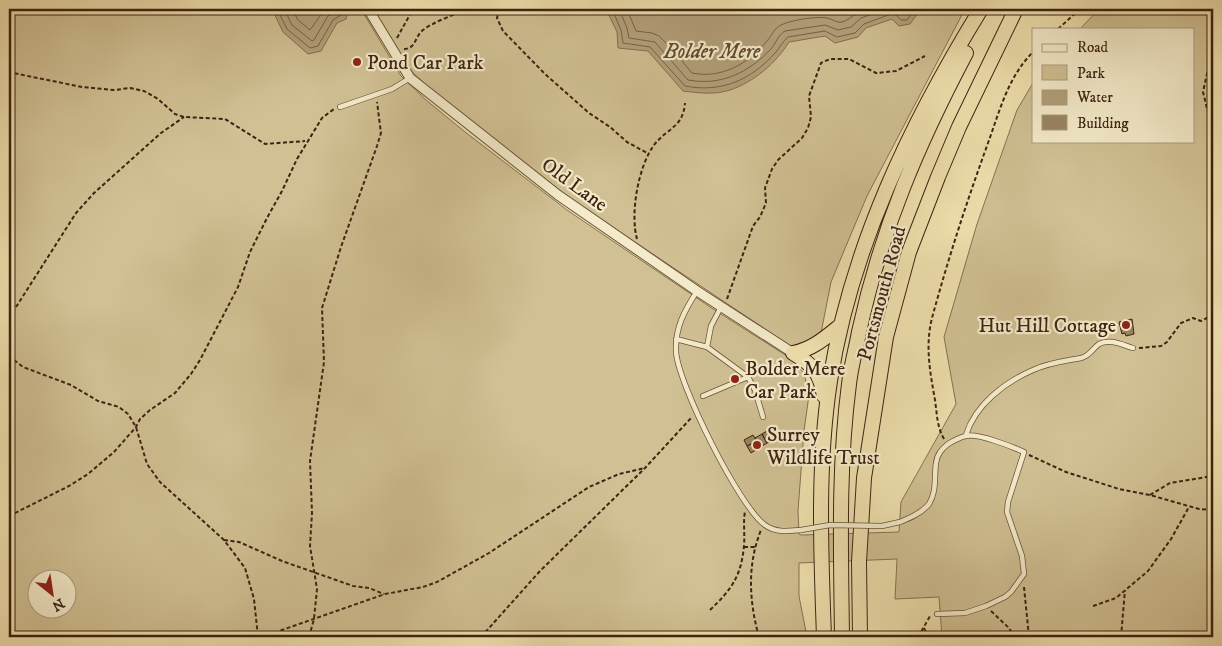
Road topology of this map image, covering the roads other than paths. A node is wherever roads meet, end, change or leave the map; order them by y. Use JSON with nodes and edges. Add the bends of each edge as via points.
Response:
{"nodes":[{"id":1,"x":368,"y":9,"type":"edge"},
{"id":2,"x":981,"y":9,"type":"edge"},
{"id":3,"x":987,"y":9,"type":"edge"},
{"id":4,"x":1016,"y":9,"type":"edge"},
{"id":5,"x":410,"y":78,"type":"junction"},
{"id":6,"x":340,"y":108,"type":"road end"},
{"id":7,"x":697,"y":291,"type":"junction"},
{"id":8,"x":722,"y":307,"type":"junction"},
{"id":9,"x":841,"y":325,"type":"junction"},
{"id":10,"x":676,"y":339,"type":"junction"},
{"id":11,"x":707,"y":347,"type":"junction"},
{"id":12,"x":1133,"y":348,"type":"road end"},
{"id":13,"x":793,"y":353,"type":"junction"},
{"id":14,"x":748,"y":377,"type":"junction"},
{"id":15,"x":703,"y":396,"type":"dead end"},
{"id":16,"x":826,"y":414,"type":"junction"},
{"id":17,"x":763,"y":417,"type":"dead end"},
{"id":18,"x":966,"y":435,"type":"junction"},
{"id":19,"x":937,"y":614,"type":"road end"},
{"id":20,"x":824,"y":637,"type":"edge"},
{"id":21,"x":842,"y":637,"type":"edge"},
{"id":22,"x":860,"y":637,"type":"edge"}],
"edges":[{"from":1,"to":5,"type":"street","name":"Old Lane"},
{"from":2,"to":9,"type":"highway","via":[[900,158],[870,229]]},
{"from":3,"to":21,"type":"highway","name":"Portsmouth Road","via":[[913,162],[869,287],[849,382],[840,480]]},
{"from":4,"to":22,"type":"highway","name":"Portsmouth Road","via":[[938,177],[909,252],[886,338],[864,478],[859,562]]},
{"from":5,"to":6,"type":"lane","via":[[392,89]]},
{"from":5,"to":7,"type":"street","name":"Old Lane","via":[[558,195]]},
{"from":7,"to":8,"type":"street","name":"Old Lane"},
{"from":7,"to":10,"type":"lane","via":[[683,313]]},
{"from":8,"to":11,"type":"lane","via":[[711,326]]},
{"from":8,"to":13,"type":"street","name":"Old Lane"},
{"from":9,"to":13,"type":"highway","via":[[819,344]]},
{"from":9,"to":16,"type":"highway"},
{"from":10,"to":11,"type":"lane"},
{"from":10,"to":18,"type":"lane","bridge":true,"via":[[678,368],[707,434],[746,503],[763,524],[776,531],[830,525],[882,526],[916,514],[928,505],[934,490],[936,460],[940,452]]},
{"from":11,"to":14,"type":"lane"},
{"from":12,"to":18,"type":"lane","via":[[1109,341],[1099,344],[1083,358],[1033,370],[1010,383],[982,406]]},
{"from":13,"to":16,"type":"highway","via":[[815,369],[822,380]]},
{"from":14,"to":15,"type":"lane"},
{"from":14,"to":17,"type":"lane","via":[[756,390]]},
{"from":16,"to":20,"type":"highway","via":[[820,512]]},
{"from":18,"to":19,"type":"lane","via":[[992,440],[1024,452],[1007,512],[1022,556],[1024,574],[1011,592],[986,606],[965,613]]}]}
